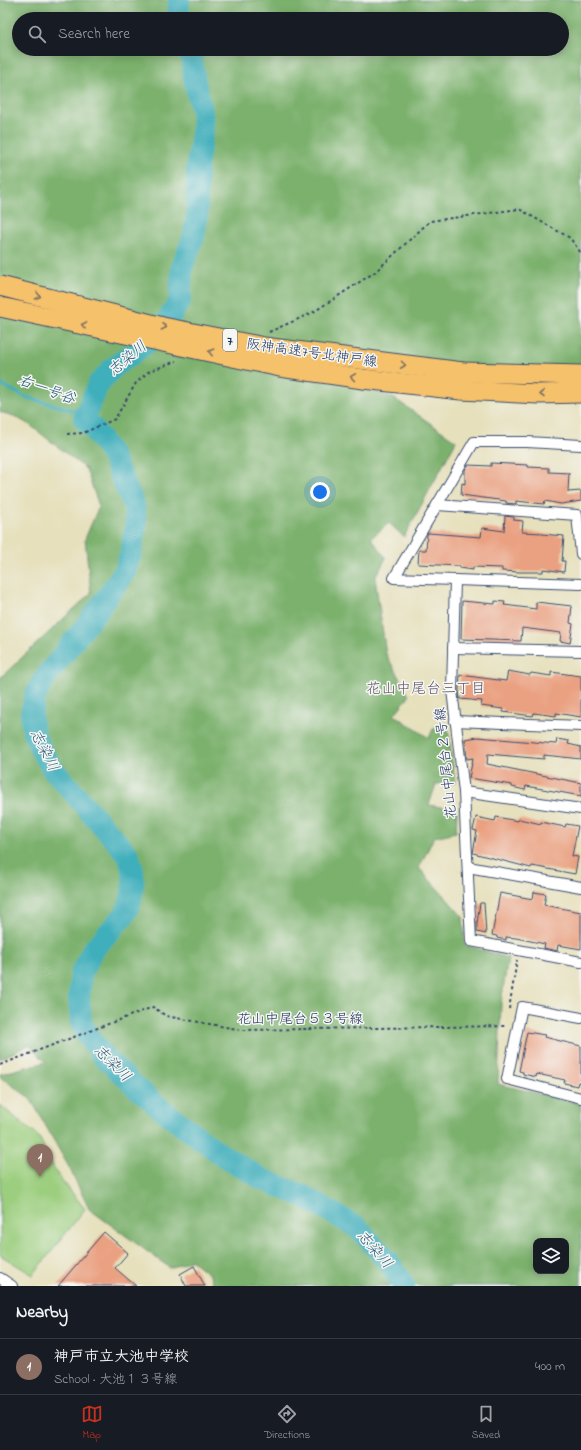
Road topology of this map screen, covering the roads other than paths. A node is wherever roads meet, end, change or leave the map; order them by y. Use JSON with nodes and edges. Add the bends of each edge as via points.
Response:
{"nodes":[{"id":1,"x":0,"y":286,"type":"edge"},
{"id":2,"x":0,"y":308,"type":"edge"},
{"id":3,"x":581,"y":375,"type":"edge"},
{"id":4,"x":462,"y":381,"type":"junction"},
{"id":5,"x":581,"y":394,"type":"edge"},
{"id":6,"x":581,"y":445,"type":"edge"},
{"id":7,"x":437,"y":505,"type":"junction"},
{"id":8,"x":581,"y":554,"type":"edge"},
{"id":9,"x":455,"y":580,"type":"junction"},
{"id":10,"x":581,"y":584,"type":"edge"},
{"id":11,"x":453,"y":648,"type":"junction"},
{"id":12,"x":581,"y":651,"type":"edge"},
{"id":13,"x":455,"y":721,"type":"junction"},
{"id":14,"x":581,"y":726,"type":"edge"},
{"id":15,"x":464,"y":792,"type":"junction"},
{"id":16,"x":581,"y":809,"type":"edge"},
{"id":17,"x":468,"y":867,"type":"junction"},
{"id":18,"x":581,"y":887,"type":"edge"},
{"id":19,"x":581,"y":962,"type":"edge"},
{"id":20,"x":581,"y":1018,"type":"edge"},
{"id":21,"x":581,"y":1098,"type":"edge"},
{"id":22,"x":0,"y":1278,"type":"edge"},
{"id":23,"x":12,"y":1286,"type":"edge"}],
"edges":[{"from":1,"to":4,"type":"highway","name":"阪神高速7号北神戸線","number":"7","one_way":true,"bridge":true,"via":[[163,327]]},
{"from":4,"to":2,"type":"highway","name":"阪神高速7号北神戸線","number":"7","one_way":true,"bridge":true,"via":[[363,379],[280,367]]},
{"from":3,"to":4,"type":"highway","name":"阪神高速7号北神戸線","number":"7"},
{"from":5,"to":4,"type":"highway","name":"阪神高速7号北神戸線","number":"7","one_way":true,"via":[[538,394]]},
{"from":6,"to":7,"type":"street","via":[[474,442]]},
{"from":7,"to":8,"type":"street","via":[[577,515]]},
{"from":7,"to":9,"type":"street","via":[[394,578]]},
{"from":9,"to":10,"type":"street"},
{"from":9,"to":11,"type":"street","name":"花山中尾台２号線"},
{"from":11,"to":12,"type":"street"},
{"from":11,"to":13,"type":"street","name":"花山中尾台２号線","via":[[452,690]]},
{"from":13,"to":14,"type":"street"},
{"from":13,"to":15,"type":"street","name":"花山中尾台２号線"},
{"from":15,"to":16,"type":"street"},
{"from":15,"to":17,"type":"street","name":"花山中尾台２号線"},
{"from":17,"to":18,"type":"street"},
{"from":17,"to":19,"type":"street","name":"花山中尾台２号線","via":[[471,941]]},
{"from":20,"to":21,"type":"street","via":[[522,1007],[507,1079]]},
{"from":22,"to":23,"type":"street"}]}
